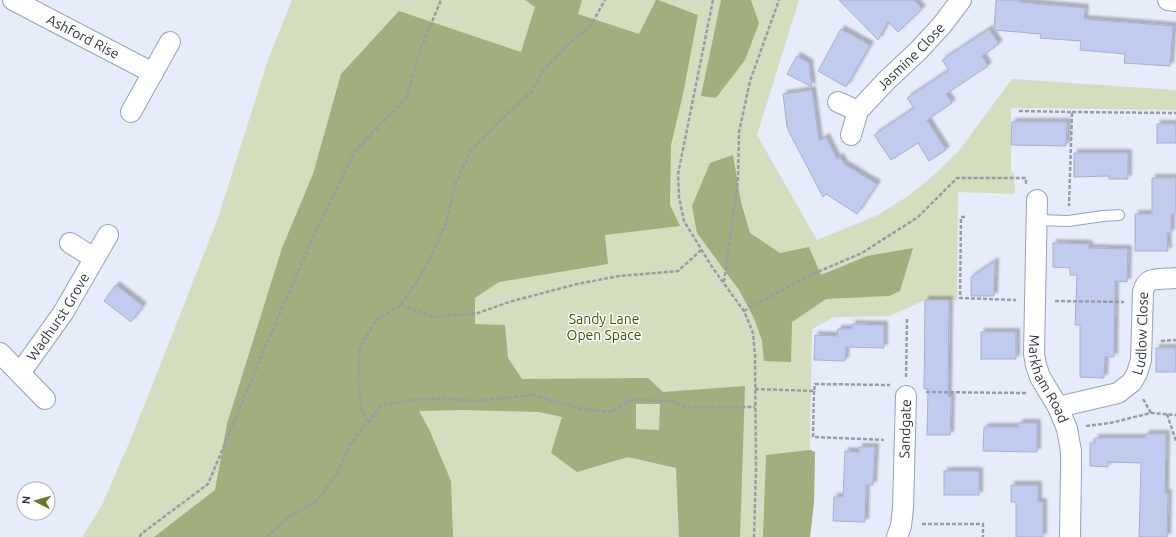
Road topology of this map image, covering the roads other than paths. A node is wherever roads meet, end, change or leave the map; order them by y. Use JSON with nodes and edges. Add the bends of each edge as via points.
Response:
{"nodes":[{"id":1,"x":13,"y":0,"type":"edge"},
{"id":2,"x":961,"y":0,"type":"edge"},
{"id":3,"x":1168,"y":0,"type":"edge"},
{"id":4,"x":1176,"y":1,"type":"edge"},
{"id":5,"x":170,"y":42,"type":"dead end"},
{"id":6,"x":153,"y":73,"type":"junction"},
{"id":7,"x":838,"y":102,"type":"dead end"},
{"id":8,"x":858,"y":111,"type":"junction"},
{"id":9,"x":131,"y":112,"type":"dead end"},
{"id":10,"x":851,"y":135,"type":"dead end"},
{"id":11,"x":1037,"y":200,"type":"dead end"},
{"id":12,"x":1120,"y":215,"type":"dead end"},
{"id":13,"x":1037,"y":220,"type":"junction"},
{"id":14,"x":108,"y":234,"type":"dead end"},
{"id":15,"x":70,"y":243,"type":"dead end"},
{"id":16,"x":94,"y":258,"type":"junction"},
{"id":17,"x":1176,"y":278,"type":"edge"},
{"id":18,"x":0,"y":353,"type":"edge"},
{"id":19,"x":20,"y":373,"type":"junction"},
{"id":20,"x":906,"y":396,"type":"road end"},
{"id":21,"x":45,"y":399,"type":"dead end"},
{"id":22,"x":1058,"y":407,"type":"junction"},
{"id":23,"x":897,"y":537,"type":"edge"},
{"id":24,"x":1070,"y":537,"type":"edge"}],
"edges":[{"from":1,"to":6,"type":"street","name":"Ashford Rise"},
{"from":2,"to":8,"type":"street","name":"Jasmine Close","via":[[918,51]]},
{"from":3,"to":4,"type":"street"},
{"from":5,"to":6,"type":"street"},
{"from":6,"to":9,"type":"street"},
{"from":7,"to":8,"type":"street"},
{"from":8,"to":10,"type":"street","name":"Jasmine Close"},
{"from":11,"to":13,"type":"street","name":"Markham Road"},
{"from":12,"to":13,"type":"lane","via":[[1068,221]]},
{"from":13,"to":22,"type":"street","name":"Markham Road","via":[[1034,354],[1040,377]]},
{"from":14,"to":16,"type":"street","name":"Wadhurst Grove"},
{"from":15,"to":16,"type":"street","name":"Wadhurst Grove"},
{"from":16,"to":19,"type":"street","name":"Wadhurst Grove","via":[[63,313]]},
{"from":17,"to":22,"type":"street","name":"Ludlow Close","via":[[1154,279],[1142,292],[1141,360],[1138,373],[1132,382],[1118,393]]},
{"from":18,"to":19,"type":"street"},
{"from":19,"to":21,"type":"street"},
{"from":20,"to":23,"type":"street","name":"Sandgate","via":[[903,508]]},
{"from":22,"to":24,"type":"street","name":"Markham Road","via":[[1067,429],[1070,451]]}]}
